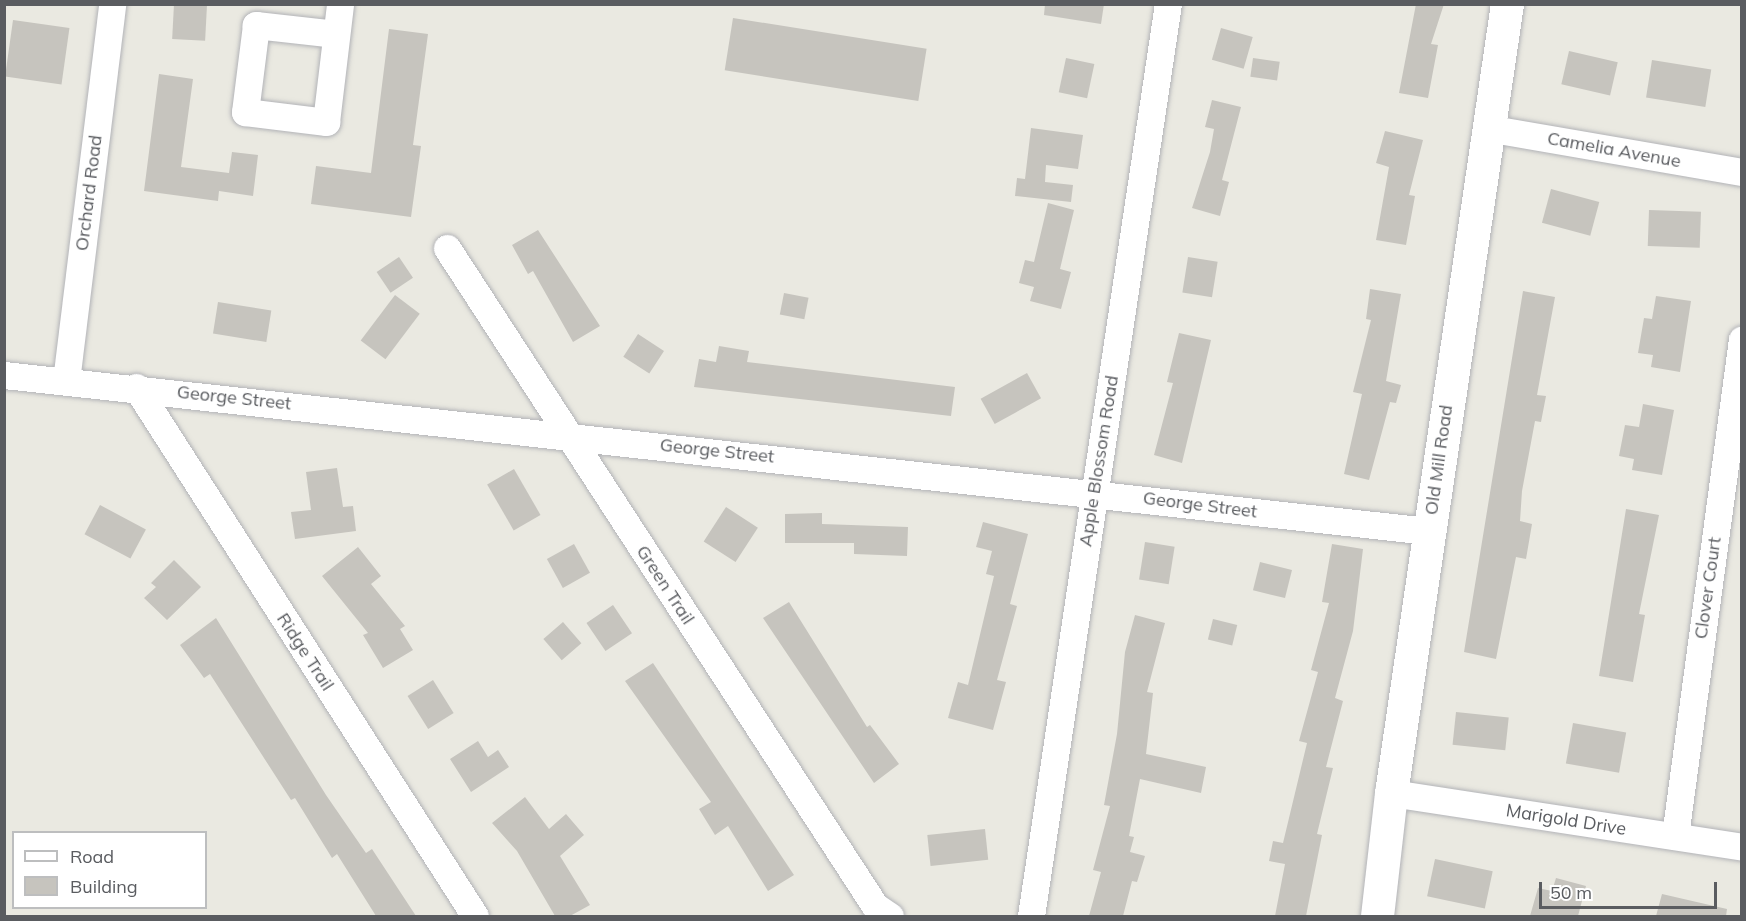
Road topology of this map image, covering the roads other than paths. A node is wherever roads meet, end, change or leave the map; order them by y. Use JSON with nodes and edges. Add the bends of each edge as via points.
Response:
{"nodes":[{"id":1,"x":112,"y":4,"type":"edge"},
{"id":2,"x":340,"y":4,"type":"edge"},
{"id":3,"x":1168,"y":4,"type":"edge"},
{"id":4,"x":1507,"y":4,"type":"edge"},
{"id":5,"x":336,"y":34,"type":"dead end"},
{"id":6,"x":1487,"y":128,"type":"junction"},
{"id":7,"x":1742,"y":172,"type":"edge"},
{"id":8,"x":447,"y":248,"type":"dead end"},
{"id":9,"x":1742,"y":339,"type":"edge"},
{"id":10,"x":4,"y":375,"type":"edge"},
{"id":11,"x":66,"y":381,"type":"junction"},
{"id":12,"x":136,"y":387,"type":"junction"},
{"id":13,"x":566,"y":434,"type":"junction"},
{"id":14,"x":1095,"y":493,"type":"junction"},
{"id":15,"x":1429,"y":531,"type":"junction"},
{"id":16,"x":1391,"y":793,"type":"junction"},
{"id":17,"x":1675,"y":836,"type":"junction"},
{"id":18,"x":1742,"y":847,"type":"edge"},
{"id":19,"x":475,"y":916,"type":"edge"},
{"id":20,"x":890,"y":916,"type":"edge"},
{"id":21,"x":1031,"y":916,"type":"edge"},
{"id":22,"x":1377,"y":916,"type":"edge"}],
"edges":[{"from":1,"to":11,"type":"street","name":"Orchard Road"},
{"from":2,"to":5,"type":"street"},
{"from":3,"to":14,"type":"street","name":"Apple Blossom Road"},
{"from":4,"to":6,"type":"street","name":"Old Mill Road"},
{"from":6,"to":7,"type":"street","name":"Camelia Avenue"},
{"from":6,"to":15,"type":"street","name":"Old Mill Road"},
{"from":8,"to":13,"type":"street","name":"Green Trail"},
{"from":9,"to":17,"type":"street","name":"Clover Court"},
{"from":10,"to":11,"type":"street","name":"George Street"},
{"from":11,"to":12,"type":"street","name":"George Street"},
{"from":12,"to":13,"type":"street","name":"George Street"},
{"from":12,"to":19,"type":"street","name":"Ridge Trail"},
{"from":13,"to":14,"type":"street","name":"George Street"},
{"from":13,"to":20,"type":"street","name":"Green Trail","via":[[876,906]]},
{"from":14,"to":15,"type":"street","name":"George Street"},
{"from":14,"to":21,"type":"street","name":"Apple Blossom Road"},
{"from":15,"to":16,"type":"street","name":"Old Mill Road"},
{"from":16,"to":17,"type":"street","name":"Marigold Drive"},
{"from":16,"to":22,"type":"street","name":"Old Mill Road"},
{"from":17,"to":18,"type":"street","name":"Marigold Drive"}]}
